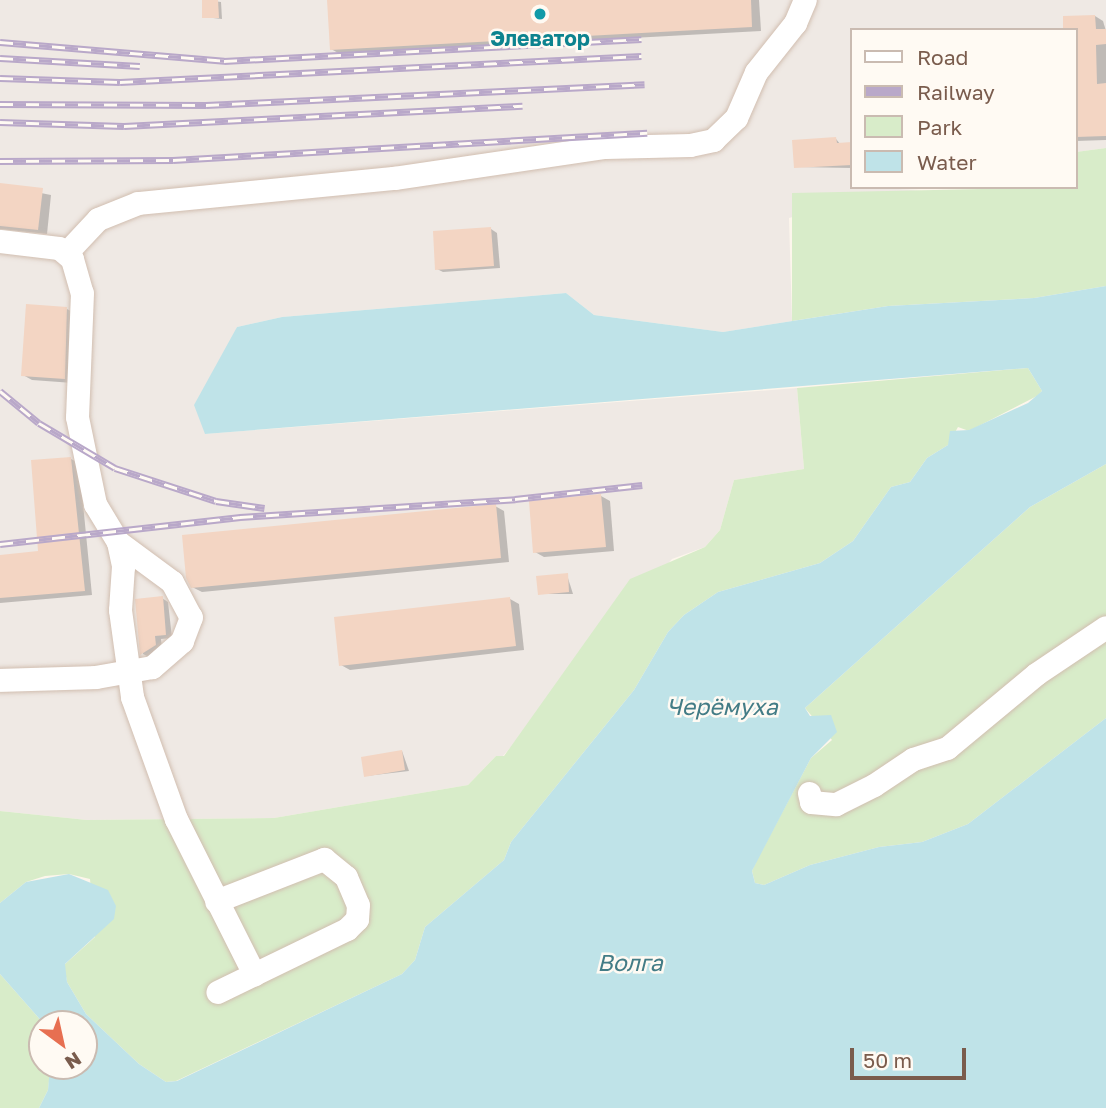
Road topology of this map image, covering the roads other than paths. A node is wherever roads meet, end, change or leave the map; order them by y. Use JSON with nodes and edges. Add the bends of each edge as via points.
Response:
{"nodes":[{"id":1,"x":805,"y":0,"type":"edge"},
{"id":2,"x":0,"y":241,"type":"edge"},
{"id":3,"x":66,"y":252,"type":"junction"},
{"id":4,"x":118,"y":542,"type":"junction"},
{"id":5,"x":1106,"y":627,"type":"edge"},
{"id":6,"x":128,"y":673,"type":"junction"},
{"id":7,"x":0,"y":680,"type":"edge"},
{"id":8,"x":809,"y":793,"type":"dead end"},
{"id":9,"x":216,"y":901,"type":"junction"},
{"id":10,"x":254,"y":974,"type":"junction"},
{"id":11,"x":217,"y":992,"type":"dead end"}],
"edges":[{"from":1,"to":3,"type":"lane","via":[[795,23],[756,72],[736,118],[713,140],[690,145],[605,147],[394,178],[138,203],[98,219]]},
{"from":2,"to":3,"type":"lane"},
{"from":3,"to":4,"type":"lane","via":[[82,293],[76,401],[81,451],[95,504]]},
{"from":4,"to":6,"type":"lane"},
{"from":4,"to":6,"type":"lane","via":[[172,582],[191,617],[189,629],[171,654],[152,667]]},
{"from":5,"to":8,"type":"lane","via":[[1036,674],[947,748],[913,759],[836,804],[811,802]]},
{"from":6,"to":7,"type":"lane"},
{"from":6,"to":9,"type":"lane","via":[[166,795]]},
{"from":9,"to":10,"type":"lane"},
{"from":9,"to":10,"type":"lane","via":[[324,859],[338,867],[352,886],[358,905],[353,924]]},
{"from":10,"to":11,"type":"lane"}]}
